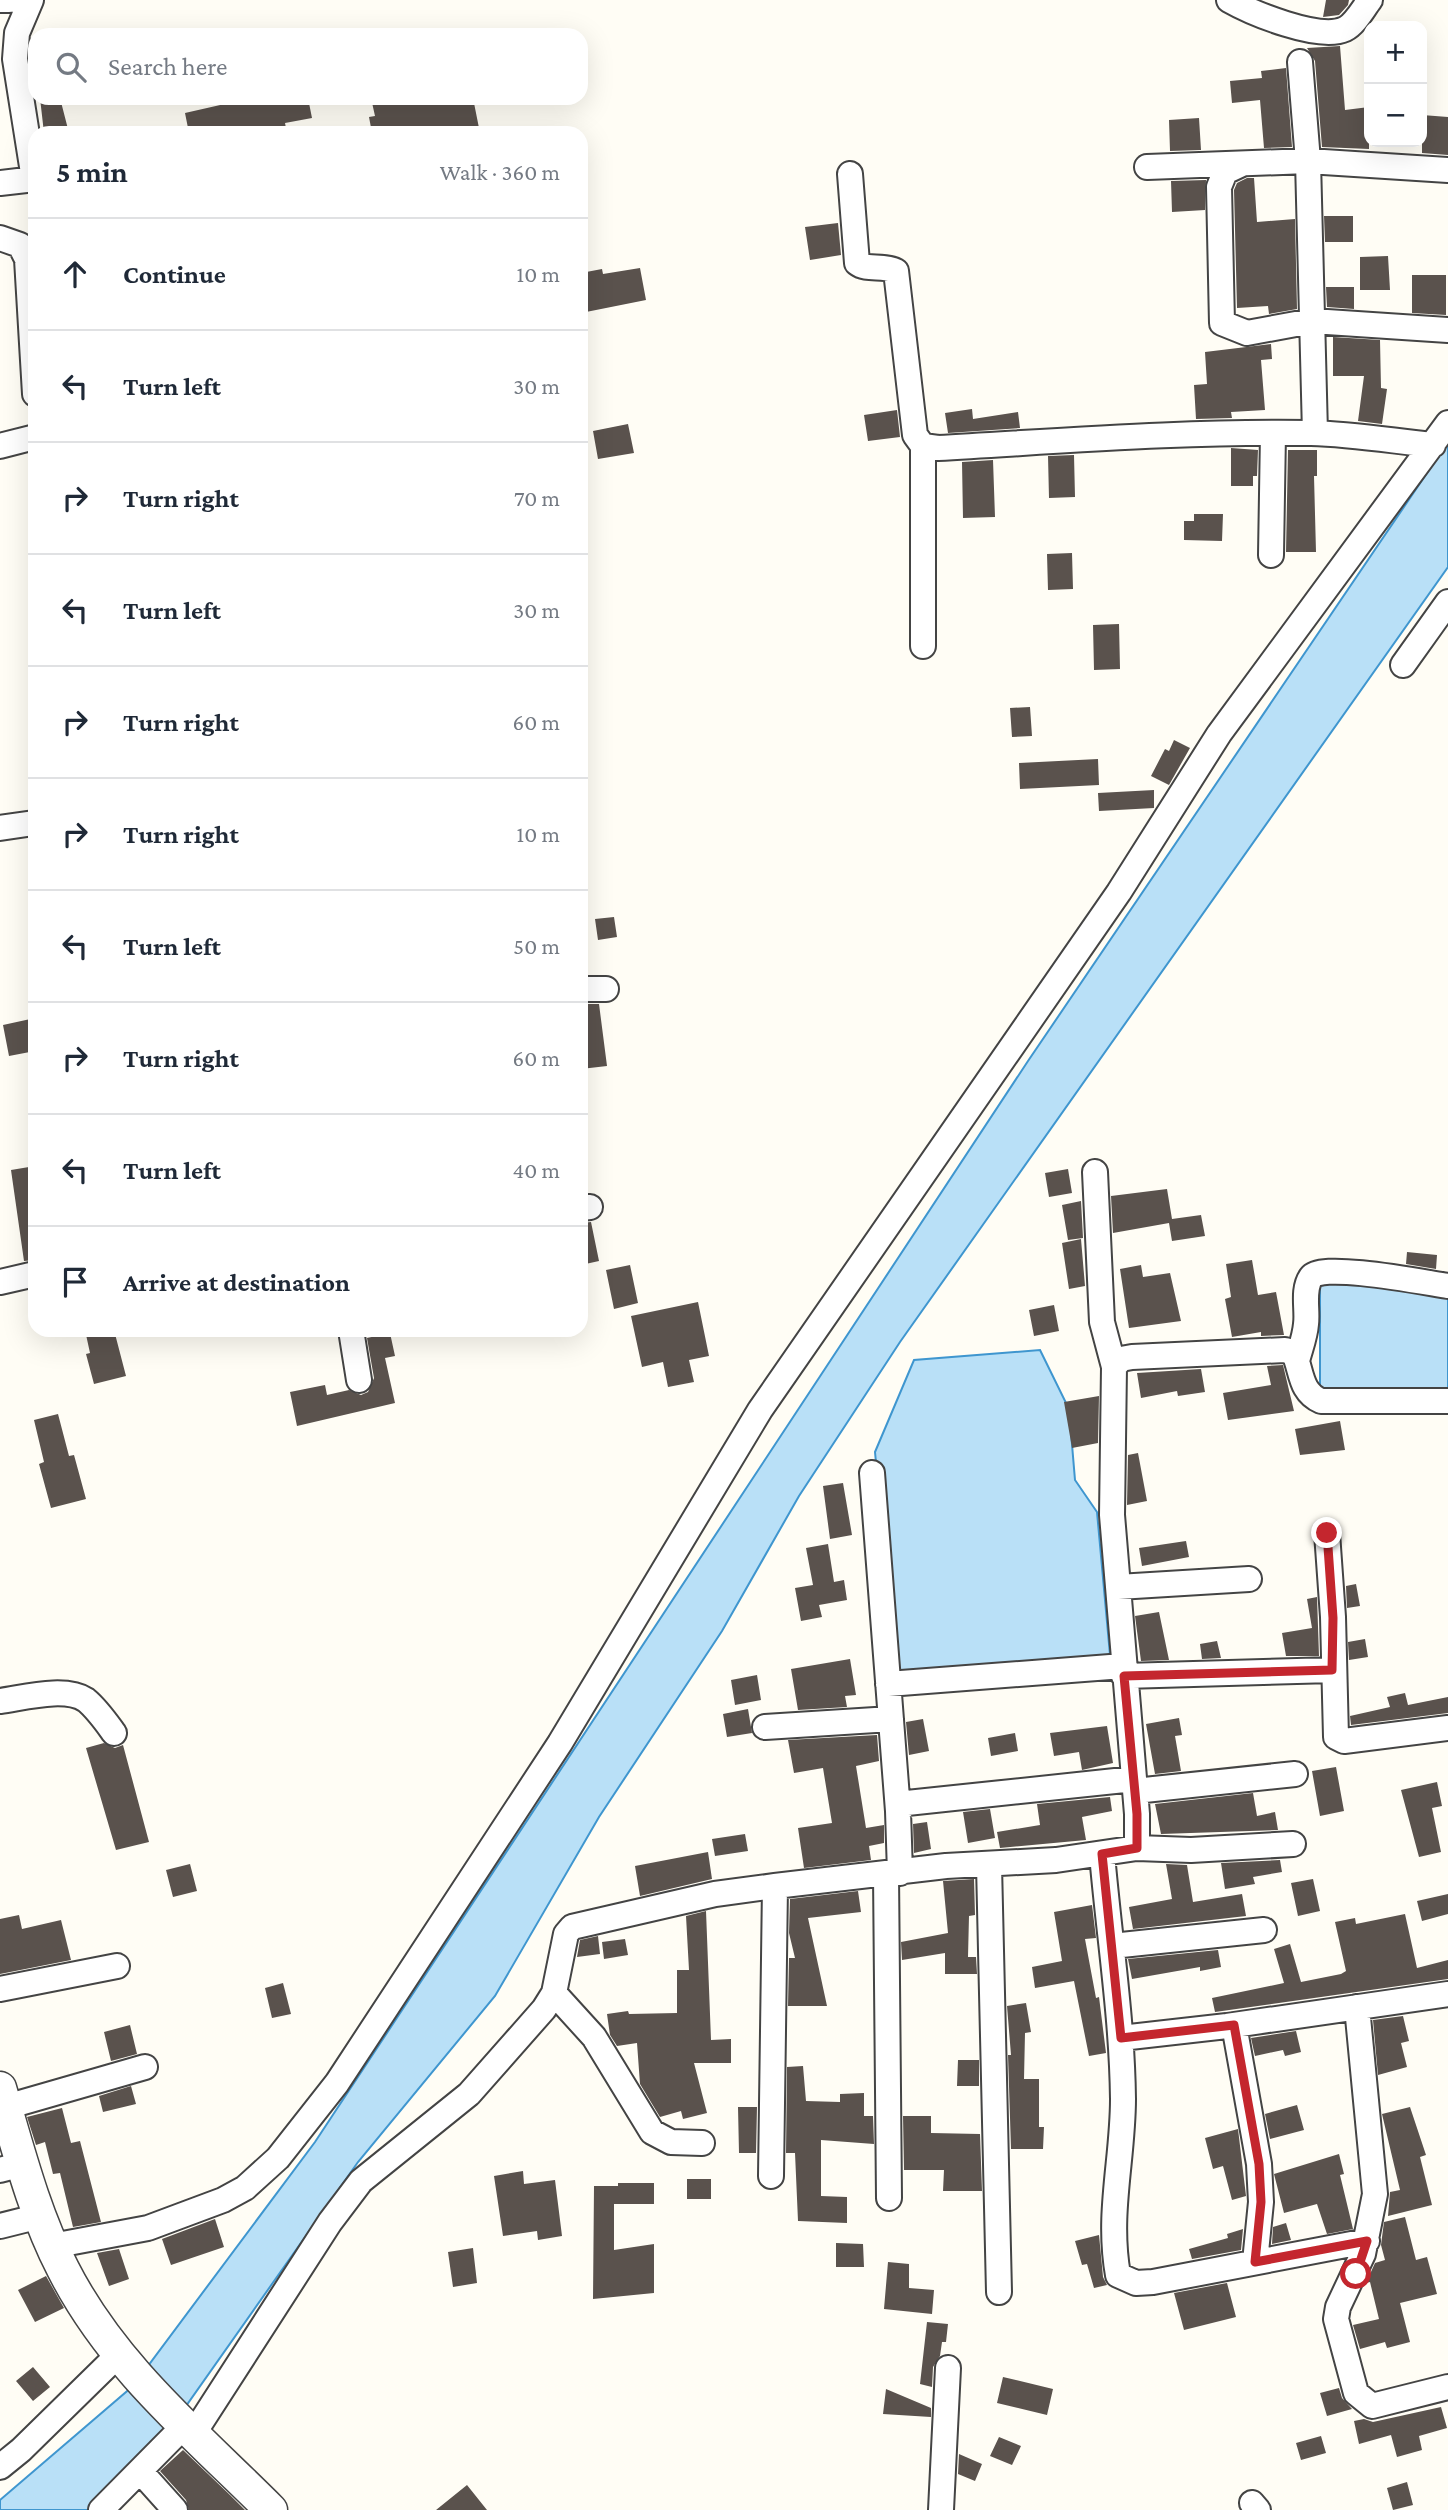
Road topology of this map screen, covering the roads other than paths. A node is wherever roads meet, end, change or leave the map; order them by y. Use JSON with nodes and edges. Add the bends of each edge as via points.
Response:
{"nodes":[{"id":1,"x":0,"y":0,"type":"edge"},
{"id":2,"x":9,"y":0,"type":"edge"},
{"id":3,"x":31,"y":0,"type":"edge"},
{"id":4,"x":1229,"y":0,"type":"edge"},
{"id":5,"x":1370,"y":0,"type":"edge"},
{"id":6,"x":1272,"y":10,"type":"edge"},
{"id":7,"x":1300,"y":61,"type":"dead end"},
{"id":8,"x":28,"y":141,"type":"edge"},
{"id":9,"x":1308,"y":161,"type":"junction"},
{"id":10,"x":1242,"y":164,"type":"junction"},
{"id":11,"x":1147,"y":167,"type":"dead end"},
{"id":12,"x":1448,"y":170,"type":"edge"},
{"id":13,"x":850,"y":174,"type":"dead end"},
{"id":14,"x":28,"y":180,"type":"edge"},
{"id":15,"x":0,"y":183,"type":"edge"},
{"id":16,"x":0,"y":238,"type":"edge"},
{"id":17,"x":28,"y":276,"type":"edge"},
{"id":18,"x":1312,"y":321,"type":"junction"},
{"id":19,"x":1448,"y":330,"type":"edge"},
{"id":20,"x":1448,"y":423,"type":"edge"},
{"id":21,"x":1273,"y":433,"type":"junction"},
{"id":22,"x":1315,"y":433,"type":"junction"},
{"id":23,"x":28,"y":439,"type":"edge"},
{"id":24,"x":1433,"y":445,"type":"junction"},
{"id":25,"x":0,"y":446,"type":"edge"},
{"id":26,"x":923,"y":446,"type":"junction"},
{"id":27,"x":1271,"y":555,"type":"dead end"},
{"id":28,"x":1448,"y":602,"type":"edge"},
{"id":29,"x":923,"y":646,"type":"dead end"},
{"id":30,"x":1403,"y":665,"type":"dead end"},
{"id":31,"x":28,"y":823,"type":"edge"},
{"id":32,"x":0,"y":828,"type":"edge"},
{"id":33,"x":588,"y":989,"type":"edge"},
{"id":34,"x":606,"y":989,"type":"dead end"},
{"id":35,"x":1095,"y":1172,"type":"dead end"},
{"id":36,"x":28,"y":1276,"type":"edge"},
{"id":37,"x":0,"y":1282,"type":"edge"},
{"id":38,"x":1448,"y":1286,"type":"edge"},
{"id":39,"x":352,"y":1337,"type":"edge"},
{"id":40,"x":1297,"y":1361,"type":"junction"},
{"id":41,"x":1114,"y":1367,"type":"junction"},
{"id":42,"x":359,"y":1380,"type":"dead end"},
{"id":43,"x":1448,"y":1401,"type":"edge"},
{"id":44,"x":872,"y":1473,"type":"dead end"},
{"id":45,"x":1327,"y":1533,"type":"dead end"},
{"id":46,"x":1249,"y":1579,"type":"dead end"},
{"id":47,"x":1118,"y":1587,"type":"junction"},
{"id":48,"x":1332,"y":1670,"type":"junction"},
{"id":49,"x":1123,"y":1671,"type":"junction"},
{"id":50,"x":888,"y":1684,"type":"junction"},
{"id":51,"x":0,"y":1701,"type":"edge"},
{"id":52,"x":891,"y":1719,"type":"junction"},
{"id":53,"x":765,"y":1727,"type":"dead end"},
{"id":54,"x":1448,"y":1728,"type":"edge"},
{"id":55,"x":114,"y":1733,"type":"dead end"},
{"id":56,"x":1295,"y":1774,"type":"dead end"},
{"id":57,"x":1134,"y":1785,"type":"junction"},
{"id":58,"x":898,"y":1811,"type":"junction"},
{"id":59,"x":1293,"y":1844,"type":"dead end"},
{"id":60,"x":1137,"y":1848,"type":"junction"},
{"id":61,"x":1102,"y":1854,"type":"junction"},
{"id":62,"x":989,"y":1865,"type":"junction"},
{"id":63,"x":893,"y":1873,"type":"junction"},
{"id":64,"x":775,"y":1886,"type":"junction"},
{"id":65,"x":1264,"y":1930,"type":"dead end"},
{"id":66,"x":1112,"y":1946,"type":"junction"},
{"id":67,"x":117,"y":1966,"type":"dead end"},
{"id":68,"x":0,"y":1989,"type":"edge"},
{"id":69,"x":554,"y":1993,"type":"junction"},
{"id":70,"x":1448,"y":1994,"type":"edge"},
{"id":71,"x":1357,"y":2007,"type":"junction"},
{"id":72,"x":1234,"y":2025,"type":"junction"},
{"id":73,"x":1121,"y":2038,"type":"junction"},
{"id":74,"x":145,"y":2067,"type":"dead end"},
{"id":75,"x":3,"y":2098,"type":"edge"},
{"id":76,"x":702,"y":2143,"type":"dead end"},
{"id":77,"x":12,"y":2167,"type":"edge"},
{"id":78,"x":771,"y":2176,"type":"dead end"},
{"id":79,"x":889,"y":2198,"type":"dead end"},
{"id":80,"x":40,"y":2216,"type":"junction"},
{"id":81,"x":0,"y":2226,"type":"edge"},
{"id":82,"x":1367,"y":2241,"type":"junction"},
{"id":83,"x":52,"y":2246,"type":"junction"},
{"id":84,"x":1255,"y":2262,"type":"junction"},
{"id":85,"x":999,"y":2292,"type":"dead end"},
{"id":86,"x":125,"y":2362,"type":"junction"},
{"id":87,"x":947,"y":2368,"type":"dead end"},
{"id":88,"x":1448,"y":2387,"type":"edge"},
{"id":89,"x":183,"y":2424,"type":"junction"},
{"id":90,"x":0,"y":2466,"type":"edge"},
{"id":91,"x":140,"y":2471,"type":"junction"},
{"id":92,"x":102,"y":2510,"type":"edge"},
{"id":93,"x":175,"y":2510,"type":"edge"},
{"id":94,"x":271,"y":2510,"type":"edge"},
{"id":95,"x":941,"y":2510,"type":"edge"}],
"edges":[{"from":1,"to":2,"type":"street"},
{"from":3,"to":8,"type":"street","via":[[17,33],[15,59]]},
{"from":4,"to":6,"type":"street"},
{"from":5,"to":6,"type":"street","via":[[1351,25],[1333,32]]},
{"from":7,"to":9,"type":"street"},
{"from":9,"to":10,"type":"street"},
{"from":9,"to":12,"type":"street"},
{"from":9,"to":18,"type":"street"},
{"from":10,"to":11,"type":"street"},
{"from":10,"to":18,"type":"street","via":[[1225,172],[1219,187],[1222,323],[1247,333]]},
{"from":13,"to":26,"type":"street","via":[[857,262],[896,271],[915,435]]},
{"from":14,"to":15,"type":"street"},
{"from":16,"to":17,"type":"street","via":[[20,245]]},
{"from":18,"to":19,"type":"street"},
{"from":18,"to":22,"type":"street"},
{"from":20,"to":24,"type":"street"},
{"from":21,"to":22,"type":"street"},
{"from":21,"to":26,"type":"street"},
{"from":21,"to":27,"type":"street"},
{"from":22,"to":24,"type":"street"},
{"from":23,"to":25,"type":"street"},
{"from":24,"to":83,"type":"street","via":[[1219,734],[1119,892],[760,1410],[560,1743],[337,2083],[271,2166],[245,2188],[148,2228]]},
{"from":26,"to":29,"type":"street"},
{"from":28,"to":30,"type":"street"},
{"from":31,"to":32,"type":"street"},
{"from":33,"to":34,"type":"street"},
{"from":35,"to":41,"type":"street","via":[[1101,1308]]},
{"from":36,"to":37,"type":"street"},
{"from":38,"to":40,"type":"street","via":[[1315,1273],[1307,1292],[1306,1324]]},
{"from":39,"to":42,"type":"street"},
{"from":40,"to":41,"type":"street","via":[[1294,1353],[1284,1350],[1132,1357],[1121,1359]]},
{"from":40,"to":43,"type":"street","via":[[1304,1387],[1321,1401]]},
{"from":41,"to":47,"type":"street","via":[[1111,1477]]},
{"from":44,"to":50,"type":"street"},
{"from":45,"to":48,"type":"street"},
{"from":46,"to":47,"type":"street"},
{"from":47,"to":49,"type":"street"},
{"from":48,"to":49,"type":"street"},
{"from":48,"to":54,"type":"street","via":[[1336,1737],[1344,1741]]},
{"from":49,"to":50,"type":"street"},
{"from":49,"to":57,"type":"street"},
{"from":50,"to":52,"type":"street"},
{"from":51,"to":55,"type":"street","via":[[78,1696]]},
{"from":52,"to":53,"type":"street"},
{"from":52,"to":58,"type":"street"},
{"from":56,"to":57,"type":"street"},
{"from":57,"to":58,"type":"street","via":[[922,1800],[907,1803]]},
{"from":57,"to":60,"type":"street"},
{"from":58,"to":63,"type":"street"},
{"from":59,"to":60,"type":"street"},
{"from":60,"to":61,"type":"street"},
{"from":61,"to":62,"type":"street"},
{"from":61,"to":66,"type":"street"},
{"from":62,"to":63,"type":"street"},
{"from":62,"to":85,"type":"street"},
{"from":63,"to":64,"type":"street"},
{"from":63,"to":79,"type":"street"},
{"from":64,"to":69,"type":"street","via":[[715,1894],[572,1927],[566,1934]]},
{"from":64,"to":78,"type":"street"},
{"from":65,"to":66,"type":"street"},
{"from":66,"to":73,"type":"street"},
{"from":67,"to":68,"type":"street"},
{"from":69,"to":76,"type":"street","via":[[594,2037],[652,2132],[671,2142]]},
{"from":69,"to":89,"type":"street","via":[[469,2094],[361,2181]]},
{"from":70,"to":71,"type":"street"},
{"from":71,"to":72,"type":"street"},
{"from":71,"to":82,"type":"street","via":[[1375,2183]]},
{"from":72,"to":73,"type":"street"},
{"from":72,"to":84,"type":"street","via":[[1259,2164],[1261,2202]]},
{"from":73,"to":84,"type":"street","via":[[1123,2117],[1113,2200],[1118,2275],[1136,2283],[1153,2282]]},
{"from":74,"to":75,"type":"street"},
{"from":75,"to":77,"type":"street"},
{"from":77,"to":80,"type":"street"},
{"from":80,"to":81,"type":"street"},
{"from":80,"to":83,"type":"street"},
{"from":82,"to":84,"type":"street"},
{"from":82,"to":88,"type":"street","via":[[1336,2319],[1356,2393],[1372,2406]]},
{"from":83,"to":86,"type":"street","via":[[83,2304]]},
{"from":86,"to":89,"type":"street"},
{"from":86,"to":90,"type":"street"},
{"from":87,"to":95,"type":"street"},
{"from":89,"to":91,"type":"street"},
{"from":89,"to":94,"type":"street"},
{"from":91,"to":92,"type":"street"},
{"from":91,"to":93,"type":"street"}]}
